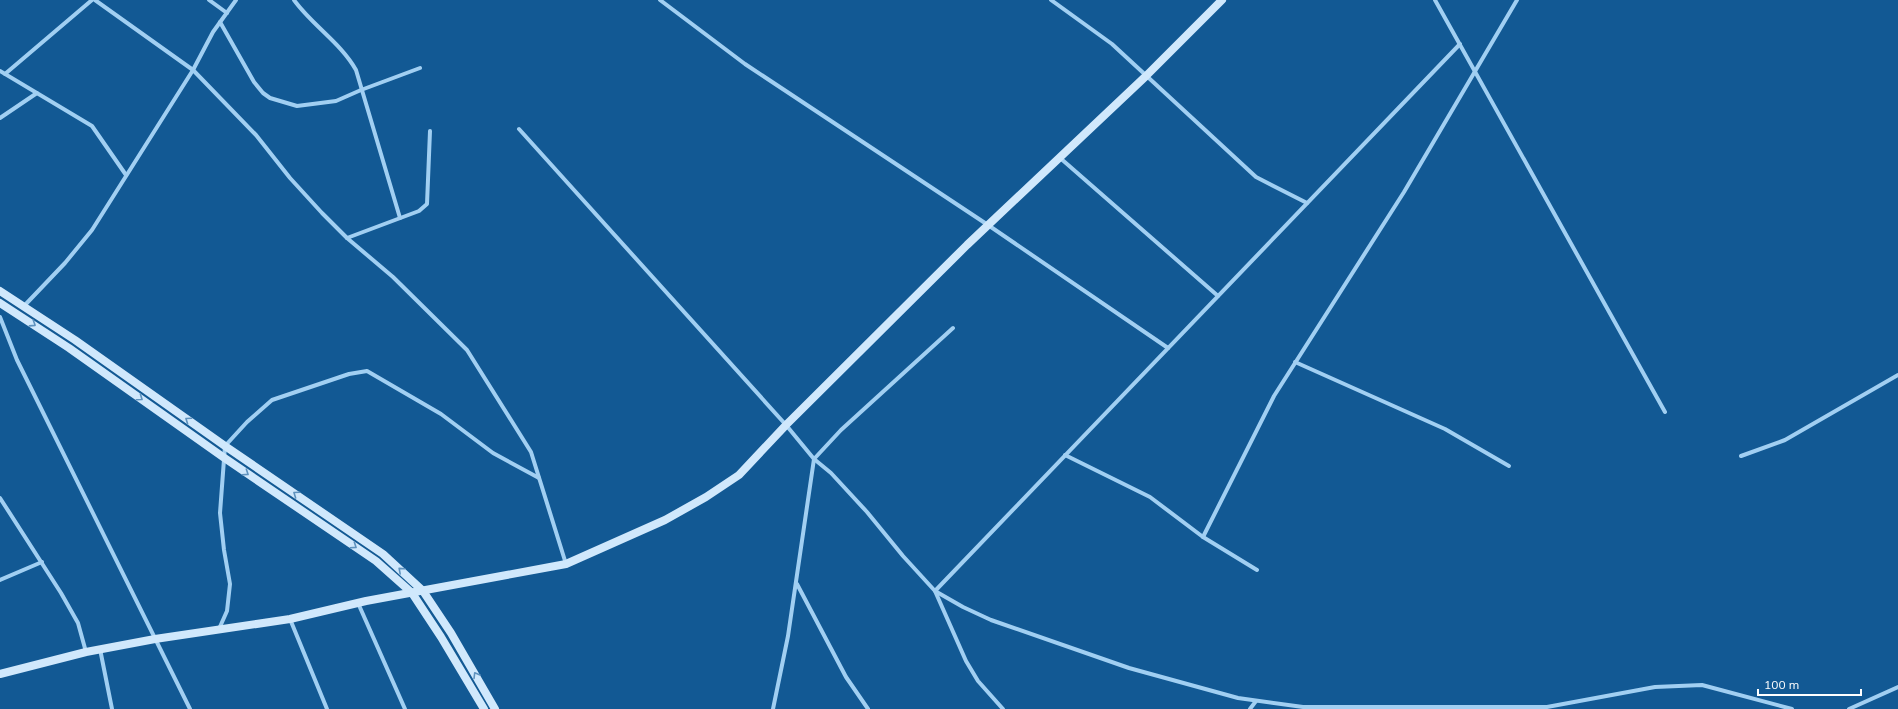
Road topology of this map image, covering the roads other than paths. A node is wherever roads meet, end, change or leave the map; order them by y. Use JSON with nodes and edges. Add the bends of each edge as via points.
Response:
{"nodes":[{"id":1,"x":92,"y":0,"type":"edge"},
{"id":2,"x":95,"y":0,"type":"edge"},
{"id":3,"x":210,"y":0,"type":"edge"},
{"id":4,"x":236,"y":0,"type":"edge"},
{"id":5,"x":294,"y":0,"type":"edge"},
{"id":6,"x":660,"y":0,"type":"edge"},
{"id":7,"x":1051,"y":0,"type":"edge"},
{"id":8,"x":1222,"y":0,"type":"edge"},
{"id":9,"x":1436,"y":0,"type":"edge"},
{"id":10,"x":1517,"y":0,"type":"edge"},
{"id":11,"x":227,"y":13,"type":"junction"},
{"id":12,"x":220,"y":22,"type":"junction"},
{"id":13,"x":1460,"y":44,"type":"junction"},
{"id":14,"x":420,"y":68,"type":"dead end"},
{"id":15,"x":193,"y":70,"type":"junction"},
{"id":16,"x":0,"y":71,"type":"edge"},
{"id":17,"x":1476,"y":72,"type":"junction"},
{"id":18,"x":5,"y":74,"type":"junction"},
{"id":19,"x":1146,"y":76,"type":"junction"},
{"id":20,"x":362,"y":90,"type":"junction"},
{"id":21,"x":37,"y":93,"type":"junction"},
{"id":22,"x":0,"y":118,"type":"edge"},
{"id":23,"x":519,"y":129,"type":"dead end"},
{"id":24,"x":430,"y":130,"type":"dead end"},
{"id":25,"x":1059,"y":158,"type":"junction"},
{"id":26,"x":126,"y":175,"type":"junction"},
{"id":27,"x":1307,"y":203,"type":"junction"},
{"id":28,"x":400,"y":218,"type":"junction"},
{"id":29,"x":988,"y":225,"type":"junction"},
{"id":30,"x":347,"y":238,"type":"junction"},
{"id":31,"x":0,"y":291,"type":"edge"},
{"id":32,"x":1218,"y":296,"type":"junction"},
{"id":33,"x":0,"y":303,"type":"edge"},
{"id":34,"x":24,"y":306,"type":"junction"},
{"id":35,"x":0,"y":317,"type":"edge"},
{"id":36,"x":953,"y":328,"type":"dead end"},
{"id":37,"x":1168,"y":348,"type":"junction"},
{"id":38,"x":1296,"y":362,"type":"junction"},
{"id":39,"x":1898,"y":375,"type":"edge"},
{"id":40,"x":1665,"y":412,"type":"dead end"},
{"id":41,"x":786,"y":425,"type":"junction"},
{"id":42,"x":224,"y":446,"type":"junction"},
{"id":43,"x":1066,"y":455,"type":"junction"},
{"id":44,"x":1741,"y":456,"type":"dead end"},
{"id":45,"x":223,"y":457,"type":"junction"},
{"id":46,"x":814,"y":459,"type":"junction"},
{"id":47,"x":1509,"y":466,"type":"dead end"},
{"id":48,"x":539,"y":479,"type":"junction"},
{"id":49,"x":0,"y":498,"type":"edge"},
{"id":50,"x":1203,"y":537,"type":"junction"},
{"id":51,"x":42,"y":562,"type":"junction"},
{"id":52,"x":566,"y":564,"type":"junction"},
{"id":53,"x":1257,"y":570,"type":"dead end"},
{"id":54,"x":0,"y":580,"type":"edge"},
{"id":55,"x":796,"y":583,"type":"junction"},
{"id":56,"x":423,"y":591,"type":"junction"},
{"id":57,"x":935,"y":591,"type":"junction"},
{"id":58,"x":412,"y":593,"type":"junction"},
{"id":59,"x":358,"y":603,"type":"junction"},
{"id":60,"x":290,"y":618,"type":"junction"},
{"id":61,"x":219,"y":629,"type":"junction"},
{"id":62,"x":155,"y":639,"type":"junction"},
{"id":63,"x":100,"y":649,"type":"junction"},
{"id":64,"x":86,"y":652,"type":"junction"},
{"id":65,"x":0,"y":674,"type":"edge"},
{"id":66,"x":1898,"y":686,"type":"edge"},
{"id":67,"x":1256,"y":701,"type":"junction"},
{"id":68,"x":112,"y":709,"type":"edge"},
{"id":69,"x":190,"y":709,"type":"edge"},
{"id":70,"x":327,"y":709,"type":"edge"},
{"id":71,"x":405,"y":709,"type":"edge"},
{"id":72,"x":484,"y":709,"type":"edge"},
{"id":73,"x":495,"y":709,"type":"edge"},
{"id":74,"x":772,"y":709,"type":"edge"},
{"id":75,"x":868,"y":709,"type":"edge"},
{"id":76,"x":1003,"y":709,"type":"edge"},
{"id":77,"x":1250,"y":709,"type":"edge"},
{"id":78,"x":1792,"y":709,"type":"edge"},
{"id":79,"x":1849,"y":709,"type":"edge"}],
"edges":[{"from":1,"to":18,"type":"street"},
{"from":2,"to":15,"type":"street"},
{"from":3,"to":11,"type":"street"},
{"from":4,"to":11,"type":"street"},
{"from":5,"to":20,"type":"street","via":[[350,59]]},
{"from":6,"to":29,"type":"street","via":[[744,64]]},
{"from":7,"to":19,"type":"street","via":[[1112,44]]},
{"from":8,"to":19,"type":"street"},
{"from":9,"to":13,"type":"street"},
{"from":10,"to":17,"type":"street"},
{"from":11,"to":12,"type":"street"},
{"from":12,"to":15,"type":"street"},
{"from":12,"to":20,"type":"street","via":[[254,82],[270,98],[297,106],[336,101]]},
{"from":13,"to":17,"type":"street"},
{"from":13,"to":27,"type":"street"},
{"from":14,"to":20,"type":"street"},
{"from":15,"to":26,"type":"street"},
{"from":15,"to":30,"type":"street","via":[[256,135],[290,178]]},
{"from":16,"to":18,"type":"street"},
{"from":17,"to":38,"type":"street","via":[[1404,192]]},
{"from":17,"to":40,"type":"street"},
{"from":18,"to":21,"type":"street"},
{"from":19,"to":25,"type":"street"},
{"from":19,"to":27,"type":"street","via":[[1256,178]]},
{"from":20,"to":28,"type":"street"},
{"from":21,"to":22,"type":"street"},
{"from":21,"to":26,"type":"street","via":[[92,126]]},
{"from":23,"to":41,"type":"street"},
{"from":24,"to":28,"type":"street","via":[[427,204],[424,208]]},
{"from":25,"to":29,"type":"street"},
{"from":25,"to":32,"type":"street"},
{"from":26,"to":34,"type":"street","via":[[92,230]]},
{"from":27,"to":32,"type":"street"},
{"from":28,"to":30,"type":"street"},
{"from":29,"to":37,"type":"street"},
{"from":29,"to":41,"type":"street"},
{"from":30,"to":48,"type":"street","via":[[393,277],[467,350],[531,452]]},
{"from":31,"to":34,"type":"street"},
{"from":32,"to":37,"type":"street"},
{"from":33,"to":45,"type":"street","one_way":true,"via":[[69,348]]},
{"from":42,"to":34,"type":"street","one_way":true},
{"from":35,"to":62,"type":"street","via":[[17,360]]},
{"from":36,"to":46,"type":"street","via":[[841,430]]},
{"from":37,"to":43,"type":"street"},
{"from":38,"to":47,"type":"street","via":[[1445,429]]},
{"from":38,"to":50,"type":"street","via":[[1274,396]]},
{"from":39,"to":44,"type":"street","via":[[1785,440]]},
{"from":41,"to":46,"type":"street"},
{"from":41,"to":52,"type":"street","via":[[739,475],[706,497],[665,520]]},
{"from":42,"to":45,"type":"street"},
{"from":42,"to":48,"type":"street","via":[[272,400],[349,374],[367,371],[441,414],[493,453]]},
{"from":56,"to":42,"type":"street","one_way":true,"via":[[383,554]]},
{"from":43,"to":50,"type":"street","via":[[1150,497]]},
{"from":43,"to":57,"type":"street"},
{"from":45,"to":58,"type":"street","one_way":true,"via":[[376,560]]},
{"from":45,"to":61,"type":"street","via":[[220,513],[230,584],[227,611]]},
{"from":46,"to":55,"type":"street"},
{"from":46,"to":57,"type":"street","via":[[831,473],[867,512]]},
{"from":48,"to":52,"type":"street"},
{"from":49,"to":51,"type":"street"},
{"from":50,"to":53,"type":"street"},
{"from":51,"to":54,"type":"street"},
{"from":51,"to":64,"type":"street","via":[[78,623]]},
{"from":52,"to":56,"type":"street"},
{"from":55,"to":74,"type":"street","via":[[788,636]]},
{"from":55,"to":75,"type":"street","via":[[846,677]]},
{"from":56,"to":58,"type":"street"},
{"from":73,"to":56,"type":"street","one_way":true,"via":[[451,633]]},
{"from":57,"to":67,"type":"street","via":[[991,620],[1101,658]]},
{"from":57,"to":76,"type":"street","via":[[978,682]]},
{"from":58,"to":59,"type":"street"},
{"from":58,"to":72,"type":"street"},
{"from":59,"to":60,"type":"street"},
{"from":59,"to":71,"type":"street"},
{"from":60,"to":61,"type":"street"},
{"from":60,"to":70,"type":"street"},
{"from":61,"to":62,"type":"street"},
{"from":62,"to":63,"type":"street"},
{"from":62,"to":69,"type":"street"},
{"from":63,"to":64,"type":"street"},
{"from":63,"to":68,"type":"street"},
{"from":64,"to":65,"type":"street"},
{"from":66,"to":79,"type":"street"},
{"from":67,"to":77,"type":"street"},
{"from":67,"to":78,"type":"street","via":[[1303,707],[1547,707],[1656,687],[1702,685]]}]}
